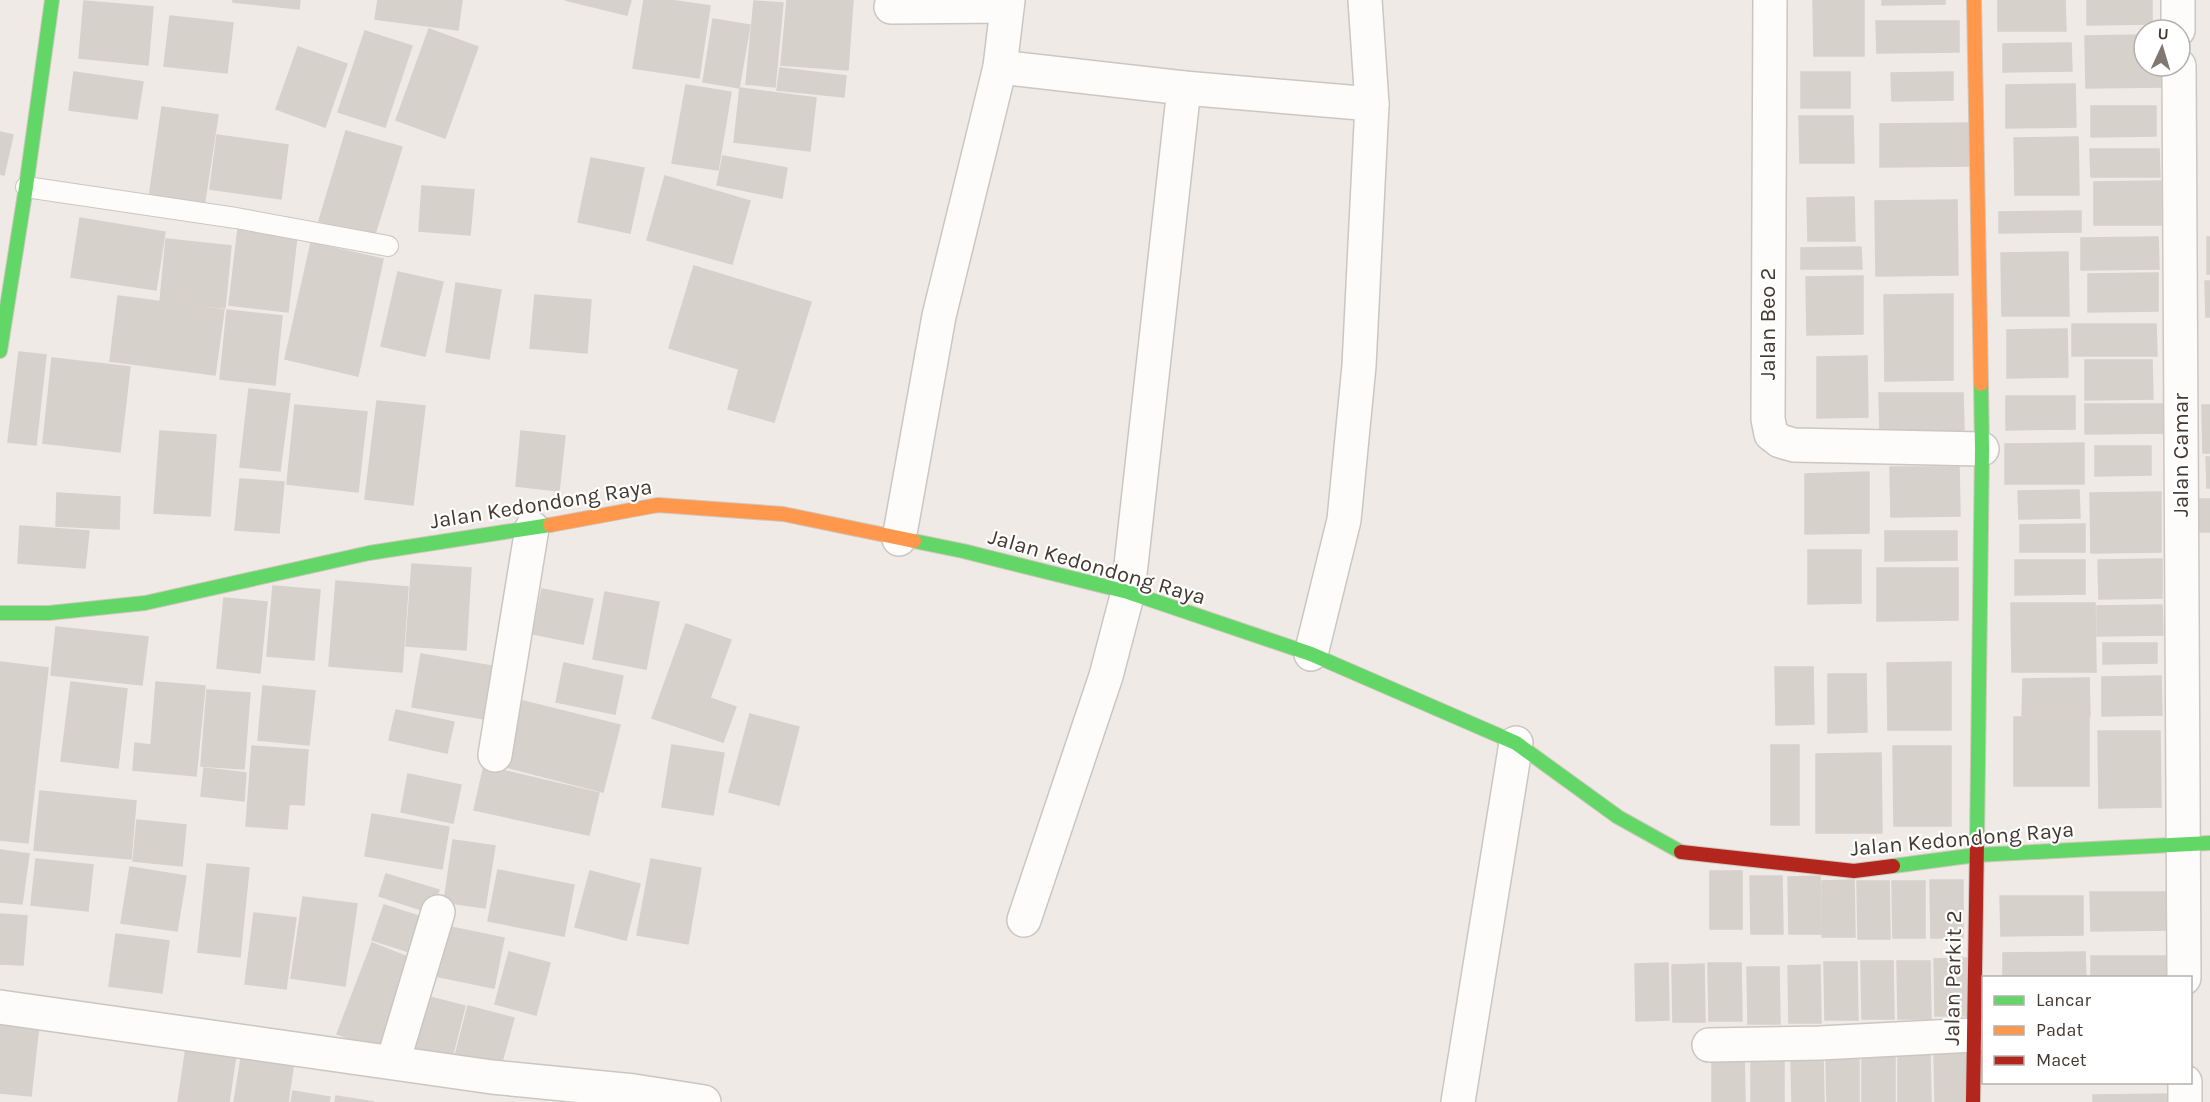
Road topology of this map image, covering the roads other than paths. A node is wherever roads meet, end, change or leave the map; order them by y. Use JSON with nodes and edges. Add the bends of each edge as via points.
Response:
{"nodes":[{"id":1,"x":52,"y":0,"type":"edge"},
{"id":2,"x":893,"y":0,"type":"edge"},
{"id":3,"x":1365,"y":0,"type":"edge"},
{"id":4,"x":1387,"y":0,"type":"edge"},
{"id":5,"x":1770,"y":0,"type":"edge"},
{"id":6,"x":1974,"y":0,"type":"edge"},
{"id":7,"x":2178,"y":0,"type":"edge"},
{"id":8,"x":1008,"y":3,"type":"edge"},
{"id":9,"x":2178,"y":18,"type":"edge"},
{"id":10,"x":1369,"y":62,"type":"junction"},
{"id":11,"x":1000,"y":67,"type":"junction"},
{"id":12,"x":2179,"y":78,"type":"edge"},
{"id":13,"x":1184,"y":88,"type":"junction"},
{"id":14,"x":1372,"y":104,"type":"junction"},
{"id":15,"x":26,"y":187,"type":"junction"},
{"id":16,"x":388,"y":246,"type":"dead end"},
{"id":17,"x":0,"y":351,"type":"edge"},
{"id":18,"x":1982,"y":449,"type":"junction"},
{"id":19,"x":532,"y":528,"type":"junction"},
{"id":20,"x":899,"y":539,"type":"junction"},
{"id":21,"x":1128,"y":592,"type":"junction"},
{"id":22,"x":0,"y":613,"type":"edge"},
{"id":23,"x":1311,"y":654,"type":"junction"},
{"id":24,"x":1516,"y":743,"type":"junction"},
{"id":25,"x":495,"y":755,"type":"dead end"},
{"id":26,"x":2197,"y":844,"type":"edge"},
{"id":27,"x":1976,"y":855,"type":"junction"},
{"id":28,"x":438,"y":912,"type":"dead end"},
{"id":29,"x":1024,"y":920,"type":"dead end"},
{"id":30,"x":2184,"y":976,"type":"edge"},
{"id":31,"x":0,"y":1006,"type":"edge"},
{"id":32,"x":1974,"y":1035,"type":"junction"},
{"id":33,"x":1710,"y":1045,"type":"dead end"},
{"id":34,"x":393,"y":1062,"type":"junction"},
{"id":35,"x":2185,"y":1084,"type":"edge"},
{"id":36,"x":704,"y":1102,"type":"edge"},
{"id":37,"x":1458,"y":1102,"type":"edge"},
{"id":38,"x":1973,"y":1102,"type":"edge"},
{"id":39,"x":2185,"y":1102,"type":"edge"}],
"edges":[{"from":1,"to":15,"type":"street"},
{"from":2,"to":8,"type":"street","via":[[891,7]]},
{"from":3,"to":10,"type":"street"},
{"from":4,"to":10,"type":"street"},
{"from":5,"to":18,"type":"street","name":"Jalan Beo 2","via":[[1771,434],[1794,445]]},
{"from":6,"to":18,"type":"street","name":"Jalan Parkit 2"},
{"from":7,"to":9,"type":"street"},
{"from":8,"to":11,"type":"street"},
{"from":10,"to":14,"type":"street"},
{"from":11,"to":13,"type":"street"},
{"from":11,"to":20,"type":"street","via":[[939,316]]},
{"from":12,"to":26,"type":"street","name":"Jalan Camar"},
{"from":13,"to":14,"type":"street"},
{"from":13,"to":21,"type":"street"},
{"from":14,"to":23,"type":"street","via":[[1359,366],[1344,520]]},
{"from":15,"to":16,"type":"lane","via":[[236,218]]},
{"from":15,"to":17,"type":"street"},
{"from":18,"to":27,"type":"street","name":"Jalan Parkit 2"},
{"from":19,"to":20,"type":"street","name":"Jalan Kedondong Raya","via":[[658,506],[783,514]]},
{"from":19,"to":22,"type":"street","name":"Jalan Kedondong Raya","via":[[369,552],[145,603],[49,613]]},
{"from":19,"to":25,"type":"street"},
{"from":20,"to":21,"type":"street","name":"Jalan Kedondong Raya"},
{"from":21,"to":23,"type":"street","name":"Jalan Kedondong Raya"},
{"from":21,"to":29,"type":"street","via":[[1106,676]]},
{"from":23,"to":24,"type":"street","name":"Jalan Kedondong Raya"},
{"from":24,"to":27,"type":"street","name":"Jalan Kedondong Raya","via":[[1618,817],[1684,853],[1854,871]]},
{"from":24,"to":37,"type":"street"},
{"from":26,"to":27,"type":"street","name":"Jalan Kedondong Raya"},
{"from":26,"to":30,"type":"street","name":"Jalan Camar"},
{"from":27,"to":32,"type":"street","name":"Jalan Parkit 2"},
{"from":28,"to":34,"type":"street"},
{"from":31,"to":34,"type":"street"},
{"from":32,"to":33,"type":"street"},
{"from":32,"to":38,"type":"street","name":"Jalan Parkit 2"},
{"from":34,"to":36,"type":"street"},
{"from":35,"to":39,"type":"street"}]}
